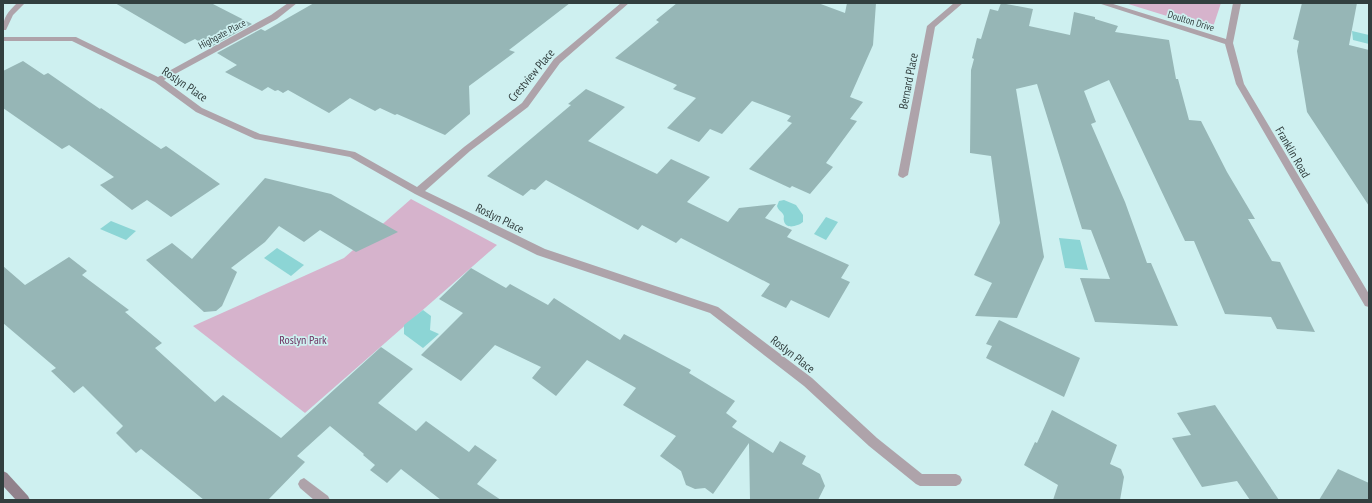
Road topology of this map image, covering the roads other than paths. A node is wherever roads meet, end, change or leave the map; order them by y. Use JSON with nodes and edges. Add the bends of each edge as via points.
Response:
{"nodes":[{"id":1,"x":21,"y":3,"type":"edge"},
{"id":2,"x":293,"y":3,"type":"edge"},
{"id":3,"x":625,"y":3,"type":"edge"},
{"id":4,"x":959,"y":3,"type":"edge"},
{"id":5,"x":1102,"y":3,"type":"edge"},
{"id":6,"x":1237,"y":3,"type":"edge"},
{"id":7,"x":3,"y":28,"type":"edge"},
{"id":8,"x":3,"y":38,"type":"edge"},
{"id":9,"x":1229,"y":43,"type":"junction"},
{"id":10,"x":158,"y":80,"type":"junction"},
{"id":11,"x":903,"y":176,"type":"dead end"},
{"id":12,"x":418,"y":192,"type":"junction"},
{"id":13,"x":1369,"y":303,"type":"edge"},
{"id":14,"x":3,"y":477,"type":"edge"},
{"id":15,"x":956,"y":480,"type":"dead end"},
{"id":16,"x":304,"y":484,"type":"dead end"},
{"id":17,"x":24,"y":500,"type":"edge"},
{"id":18,"x":324,"y":500,"type":"edge"}],
"edges":[{"from":1,"to":7,"type":"street","via":[[10,14]]},
{"from":2,"to":10,"type":"street","name":"Highgate Place","via":[[274,17]]},
{"from":3,"to":12,"type":"street","name":"Crestview Place","via":[[557,61],[525,105],[467,149]]},
{"from":4,"to":11,"type":"street","name":"Bernard Place","via":[[931,26]]},
{"from":5,"to":9,"type":"street","name":"Doulton Drive"},
{"from":6,"to":9,"type":"street","name":"Franklin Road"},
{"from":8,"to":10,"type":"street","name":"Roslyn Place","via":[[73,39]]},
{"from":9,"to":13,"type":"street","name":"Franklin Road","via":[[1240,84]]},
{"from":10,"to":12,"type":"street","name":"Roslyn Place","via":[[199,110],[258,137],[352,154]]},
{"from":12,"to":15,"type":"street","name":"Roslyn Place","via":[[541,252],[714,310],[808,382],[873,442],[920,480]]},
{"from":14,"to":17,"type":"street"},
{"from":16,"to":18,"type":"street"}]}
